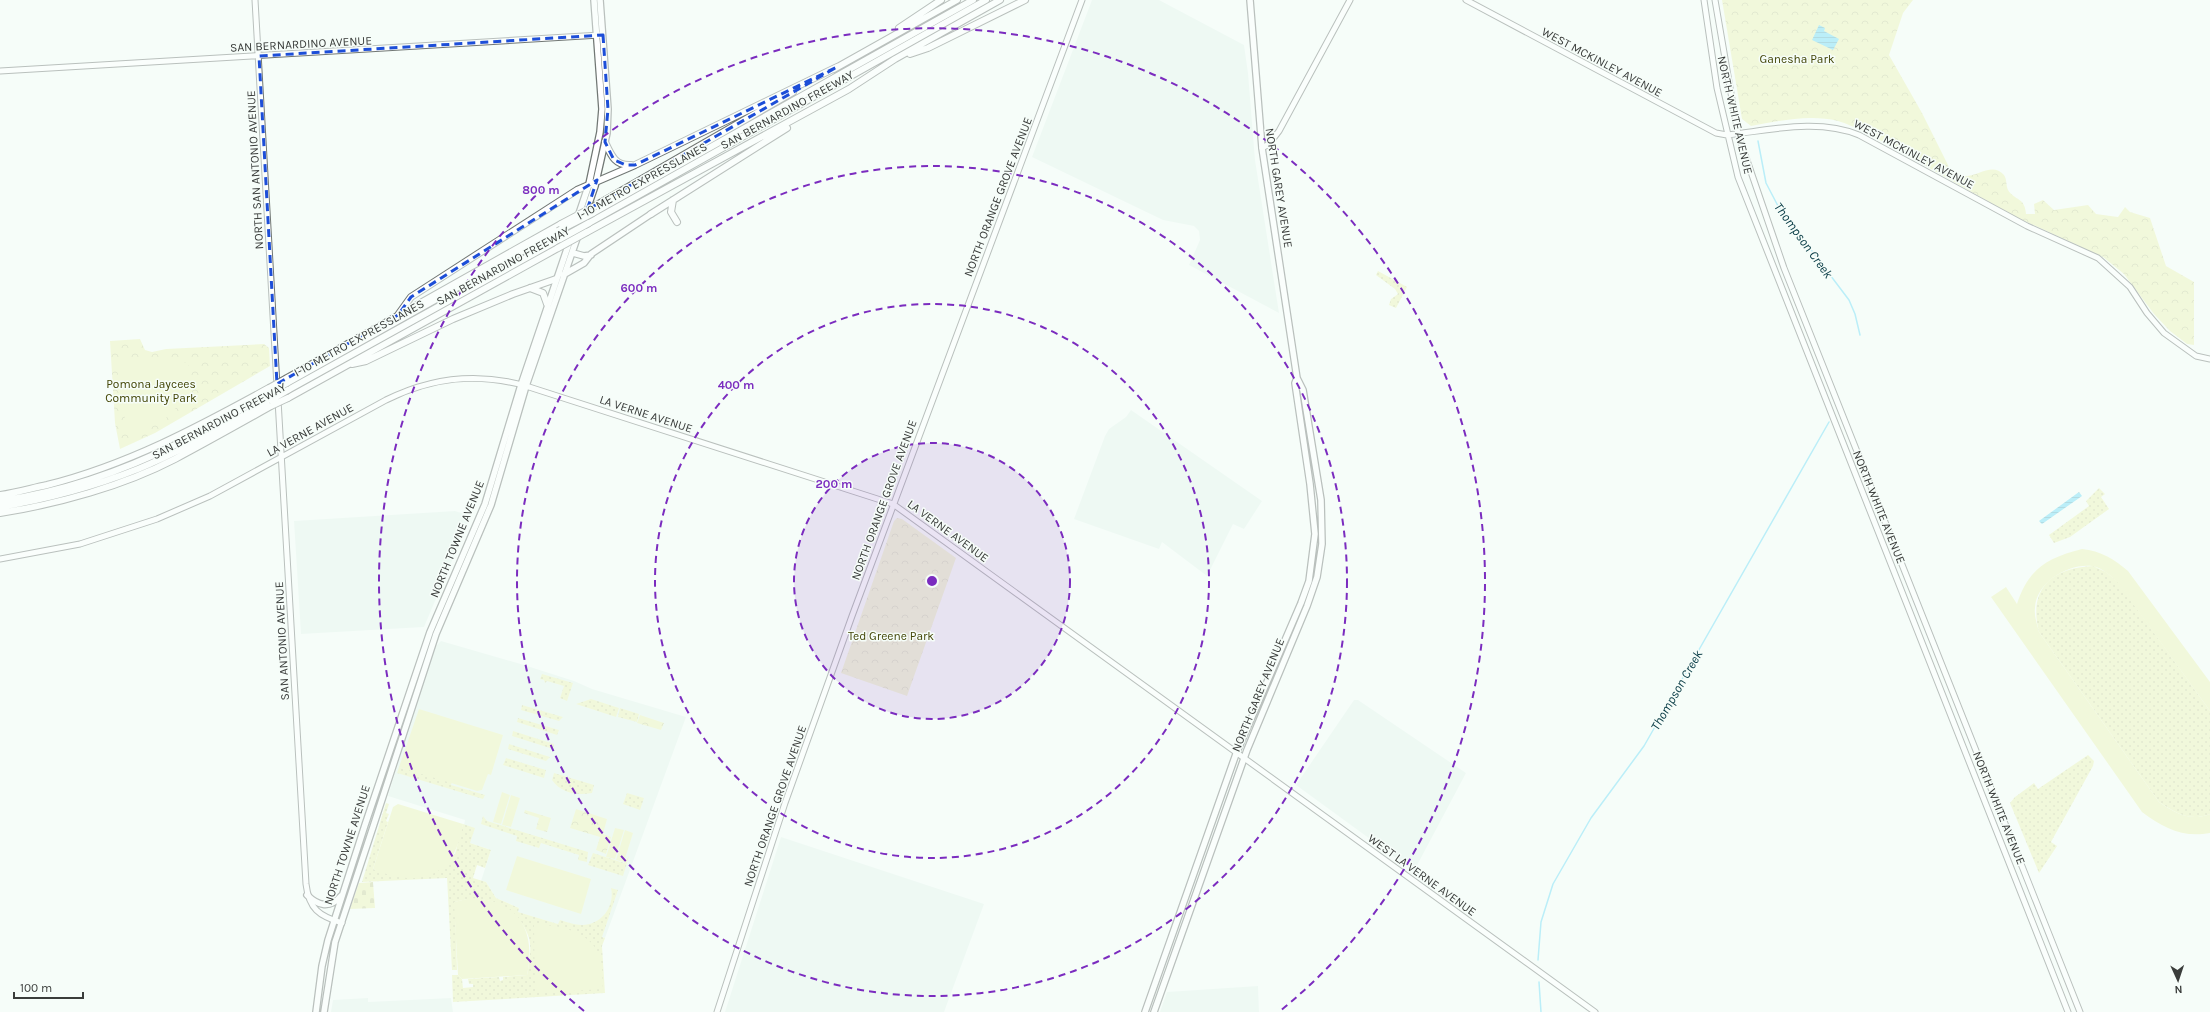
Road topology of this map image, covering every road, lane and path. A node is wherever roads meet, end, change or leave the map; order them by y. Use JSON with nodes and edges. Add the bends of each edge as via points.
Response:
{"nodes":[{"id":1,"x":256,"y":0,"type":"edge"},
{"id":2,"x":594,"y":0,"type":"edge"},
{"id":3,"x":600,"y":0,"type":"edge"},
{"id":4,"x":941,"y":0,"type":"edge"},
{"id":5,"x":957,"y":0,"type":"edge"},
{"id":6,"x":973,"y":0,"type":"edge"},
{"id":7,"x":986,"y":0,"type":"edge"},
{"id":8,"x":1000,"y":0,"type":"edge"},
{"id":9,"x":1025,"y":0,"type":"edge"},
{"id":10,"x":1082,"y":0,"type":"edge"},
{"id":11,"x":1250,"y":0,"type":"edge"},
{"id":12,"x":1350,"y":0,"type":"edge"},
{"id":13,"x":1466,"y":0,"type":"edge"},
{"id":14,"x":1704,"y":0,"type":"edge"},
{"id":15,"x":1716,"y":0,"type":"edge"},
{"id":16,"x":603,"y":35,"type":"junction"},
{"id":17,"x":597,"y":36,"type":"junction"},
{"id":18,"x":861,"y":53,"type":"junction"},
{"id":19,"x":259,"y":56,"type":"junction"},
{"id":20,"x":895,"y":59,"type":"junction"},
{"id":21,"x":837,"y":67,"type":"junction"},
{"id":22,"x":0,"y":71,"type":"edge"},
{"id":23,"x":849,"y":89,"type":"junction"},
{"id":24,"x":1738,"y":134,"type":"junction"},
{"id":25,"x":1727,"y":135,"type":"junction"},
{"id":26,"x":605,"y":142,"type":"junction"},
{"id":27,"x":1262,"y":148,"type":"junction"},
{"id":28,"x":635,"y":165,"type":"junction"},
{"id":29,"x":596,"y":182,"type":"junction"},
{"id":30,"x":589,"y":184,"type":"junction"},
{"id":31,"x":673,"y":200,"type":"junction"},
{"id":32,"x":651,"y":214,"type":"joint"},
{"id":33,"x":677,"y":222,"type":"dead end"},
{"id":34,"x":573,"y":253,"type":"junction"},
{"id":35,"x":565,"y":254,"type":"junction"},
{"id":36,"x":591,"y":254,"type":"junction"},
{"id":37,"x":564,"y":274,"type":"junction"},
{"id":38,"x":556,"y":279,"type":"junction"},
{"id":39,"x":530,"y":288,"type":"junction"},
{"id":40,"x":547,"y":304,"type":"junction"},
{"id":41,"x":398,"y":315,"type":"junction"},
{"id":42,"x":274,"y":338,"type":"joint"},
{"id":43,"x":2210,"y":359,"type":"edge"},
{"id":44,"x":345,"y":366,"type":"junction"},
{"id":45,"x":1297,"y":378,"type":"junction"},
{"id":46,"x":287,"y":384,"type":"junction"},
{"id":47,"x":524,"y":385,"type":"junction"},
{"id":48,"x":270,"y":394,"type":"junction"},
{"id":49,"x":281,"y":457,"type":"junction"},
{"id":50,"x":1310,"y":484,"type":"junction"},
{"id":51,"x":0,"y":495,"type":"edge"},
{"id":52,"x":0,"y":501,"type":"edge"},
{"id":53,"x":893,"y":504,"type":"junction"},
{"id":54,"x":0,"y":507,"type":"edge"},
{"id":55,"x":0,"y":513,"type":"edge"},
{"id":56,"x":1322,"y":518,"type":"junction"},
{"id":57,"x":0,"y":559,"type":"edge"},
{"id":58,"x":1236,"y":754,"type":"junction"},
{"id":59,"x":1244,"y":759,"type":"junction"},
{"id":60,"x":1196,"y":868,"type":"junction"},
{"id":61,"x":1201,"y":881,"type":"junction"},
{"id":62,"x":343,"y":894,"type":"junction"},
{"id":63,"x":307,"y":895,"type":"junction"},
{"id":64,"x":334,"y":921,"type":"junction"},
{"id":65,"x":342,"y":923,"type":"junction"},
{"id":66,"x":1160,"y":970,"type":"junction"},
{"id":67,"x":1160,"y":995,"type":"junction"},
{"id":68,"x":1149,"y":1000,"type":"junction"},
{"id":69,"x":316,"y":1012,"type":"edge"},
{"id":70,"x":324,"y":1012,"type":"edge"},
{"id":71,"x":717,"y":1012,"type":"edge"},
{"id":72,"x":1145,"y":1012,"type":"edge"},
{"id":73,"x":1151,"y":1012,"type":"edge"},
{"id":74,"x":1154,"y":1012,"type":"edge"},
{"id":75,"x":1595,"y":1012,"type":"edge"},
{"id":76,"x":2068,"y":1012,"type":"edge"},
{"id":77,"x":2080,"y":1012,"type":"edge"}],
"edges":[{"from":1,"to":19,"type":"main road","name":"NORTH SAN ANTONIO AVENUE"},
{"from":2,"to":17,"type":"main road","name":"NORTH TOWNE AVENUE"},
{"from":3,"to":16,"type":"main road","name":"NORTH TOWNE AVENUE"},
{"from":4,"to":18,"type":"highway"},
{"from":5,"to":18,"type":"highway","name":"SAN BERNARDINO FREEWAY"},
{"from":6,"to":46,"type":"highway","name":"I-10 METRO EXPRESSLANES","bridge":true},
{"from":7,"to":46,"type":"highway","name":"I-10 METRO EXPRESSLANES","bridge":true,"via":[[560,239]]},
{"from":8,"to":20,"type":"highway","name":"SAN BERNARDINO FREEWAY"},
{"from":9,"to":20,"type":"highway","via":[[928,48]]},
{"from":10,"to":53,"type":"main road","name":"NORTH ORANGE GROVE AVENUE"},
{"from":11,"to":27,"type":"main road","name":"NORTH GAREY AVENUE"},
{"from":12,"to":27,"type":"main road","via":[[1278,132],[1269,144]]},
{"from":13,"to":25,"type":"main road","name":"WEST MCKINLEY AVENUE","via":[[1707,129]]},
{"from":14,"to":25,"type":"main road","name":"NORTH WHITE AVENUE"},
{"from":15,"to":24,"type":"main road","name":"NORTH WHITE AVENUE"},
{"from":16,"to":17,"type":"main road","name":"SAN BERNARDINO AVENUE"},
{"from":16,"to":26,"type":"main road","name":"NORTH TOWNE AVENUE","via":[[608,109]]},
{"from":17,"to":19,"type":"main road","name":"SAN BERNARDINO AVENUE"},
{"from":17,"to":30,"type":"main road","name":"NORTH TOWNE AVENUE","via":[[601,116]]},
{"from":18,"to":21,"type":"highway","name":"SAN BERNARDINO FREEWAY"},
{"from":19,"to":22,"type":"main road","name":"SAN BERNARDINO AVENUE"},
{"from":19,"to":42,"type":"main road","name":"NORTH SAN ANTONIO AVENUE"},
{"from":20,"to":23,"type":"highway","name":"SAN BERNARDINO FREEWAY"},
{"from":21,"to":28,"type":"highway"},
{"from":21,"to":41,"type":"highway","name":"SAN BERNARDINO FREEWAY","bridge":true},
{"from":23,"to":31,"type":"highway"},
{"from":23,"to":44,"type":"highway","name":"SAN BERNARDINO FREEWAY","bridge":true},
{"from":24,"to":25,"type":"main road","name":"WEST MCKINLEY AVENUE"},
{"from":24,"to":43,"type":"main road","name":"WEST MCKINLEY AVENUE","via":[[1819,125],[1845,129],[1859,135],[2027,226],[2098,258],[2130,287],[2164,333],[2196,356]]},
{"from":24,"to":77,"type":"main road","name":"NORTH WHITE AVENUE","via":[[1784,268]]},
{"from":25,"to":76,"type":"main road","name":"NORTH WHITE AVENUE","via":[[1738,177]]},
{"from":26,"to":28,"type":"highway","via":[[619,164]]},
{"from":26,"to":29,"type":"main road","name":"NORTH TOWNE AVENUE"},
{"from":27,"to":45,"type":"main road","name":"NORTH GAREY AVENUE"},
{"from":28,"to":29,"type":"highway"},
{"from":29,"to":30,"type":"highway"},
{"from":29,"to":34,"type":"main road","name":"NORTH TOWNE AVENUE"},
{"from":30,"to":35,"type":"main road","name":"NORTH TOWNE AVENUE"},
{"from":30,"to":41,"type":"highway","via":[[411,297]]},
{"from":31,"to":32,"type":"highway"},
{"from":31,"to":33,"type":"highway","via":[[671,212]]},
{"from":32,"to":36,"type":"main road"},
{"from":34,"to":36,"type":"main road","via":[[584,256]]},
{"from":34,"to":37,"type":"main road","name":"NORTH TOWNE AVENUE"},
{"from":35,"to":37,"type":"main road"},
{"from":35,"to":38,"type":"main road","name":"NORTH TOWNE AVENUE"},
{"from":36,"to":37,"type":"main road","via":[[584,263]]},
{"from":37,"to":38,"type":"main road"},
{"from":37,"to":47,"type":"main road","name":"NORTH TOWNE AVENUE"},
{"from":38,"to":39,"type":"highway"},
{"from":38,"to":40,"type":"main road","name":"NORTH TOWNE AVENUE"},
{"from":39,"to":40,"type":"highway","via":[[543,292]]},
{"from":39,"to":44,"type":"highway","via":[[453,319],[366,361]]},
{"from":40,"to":47,"type":"main road","name":"NORTH TOWNE AVENUE"},
{"from":41,"to":46,"type":"highway","name":"SAN BERNARDINO FREEWAY"},
{"from":42,"to":49,"type":"main road","name":"SAN ANTONIO AVENUE"},
{"from":44,"to":55,"type":"highway","name":"SAN BERNARDINO FREEWAY","bridge":true,"via":[[174,460],[79,496]]},
{"from":45,"to":50,"type":"main road","name":"NORTH GAREY AVENUE","via":[[1295,383]]},
{"from":45,"to":56,"type":"main road","name":"NORTH GAREY AVENUE","via":[[1305,400]]},
{"from":46,"to":48,"type":"highway","name":"SAN BERNARDINO FREEWAY","bridge":true},
{"from":46,"to":48,"type":"highway","name":"I-10 METRO EXPRESSLANES","bridge":true},
{"from":47,"to":49,"type":"main road","name":"LA VERNE AVENUE","via":[[474,377],[439,380],[386,400]]},
{"from":47,"to":53,"type":"main road","name":"LA VERNE AVENUE"},
{"from":47,"to":62,"type":"main road","name":"NORTH TOWNE AVENUE","via":[[485,504],[430,632]]},
{"from":47,"to":65,"type":"main road","name":"NORTH TOWNE AVENUE","via":[[491,505],[436,634]]},
{"from":48,"to":51,"type":"highway","name":"SAN BERNARDINO FREEWAY","via":[[130,459],[70,479]]},
{"from":48,"to":52,"type":"highway","name":"I-10 METRO EXPRESSLANES","via":[[141,461],[83,482]]},
{"from":48,"to":54,"type":"highway","name":"I-10 METRO EXPRESSLANES","via":[[199,440],[139,468],[63,494]]},
{"from":49,"to":57,"type":"main road","name":"LA VERNE AVENUE","via":[[210,496],[157,519],[80,544]]},
{"from":49,"to":63,"type":"main road","name":"SAN ANTONIO AVENUE"},
{"from":50,"to":56,"type":"main road","via":[[1316,484],[1318,509]]},
{"from":50,"to":58,"type":"main road","name":"NORTH GAREY AVENUE","via":[[1315,534],[1308,581]]},
{"from":53,"to":58,"type":"main road","name":"LA VERNE AVENUE"},
{"from":53,"to":71,"type":"main road","name":"NORTH ORANGE GROVE AVENUE","via":[[785,803]]},
{"from":56,"to":59,"type":"main road","name":"NORTH GAREY AVENUE","via":[[1320,561],[1313,591]]},
{"from":58,"to":59,"type":"main road","name":"WEST LA VERNE AVENUE"},
{"from":58,"to":60,"type":"main road","name":"NORTH GAREY AVENUE"},
{"from":59,"to":61,"type":"main road","name":"NORTH GAREY AVENUE"},
{"from":59,"to":75,"type":"main road","name":"WEST LA VERNE AVENUE"},
{"from":60,"to":61,"type":"main road"},
{"from":60,"to":66,"type":"main road","name":"NORTH GAREY AVENUE"},
{"from":61,"to":67,"type":"main road","name":"NORTH GAREY AVENUE"},
{"from":62,"to":63,"type":"main road","via":[[333,904],[326,905],[314,901]]},
{"from":62,"to":64,"type":"main road","name":"NORTH TOWNE AVENUE"},
{"from":63,"to":64,"type":"main road","name":"SAN ANTONIO AVENUE","via":[[315,910]]},
{"from":64,"to":65,"type":"main road","name":"SAN ANTONIO AVENUE"},
{"from":64,"to":69,"type":"main road","name":"NORTH TOWNE AVENUE","via":[[322,966]]},
{"from":65,"to":70,"type":"main road","name":"NORTH TOWNE AVENUE","via":[[330,965]]},
{"from":66,"to":67,"type":"main road"},
{"from":66,"to":68,"type":"main road","name":"NORTH GAREY AVENUE"},
{"from":67,"to":74,"type":"main road","name":"NORTH GAREY AVENUE"},
{"from":68,"to":72,"type":"main road","name":"NORTH GAREY AVENUE"},
{"from":68,"to":73,"type":"main road"}]}
